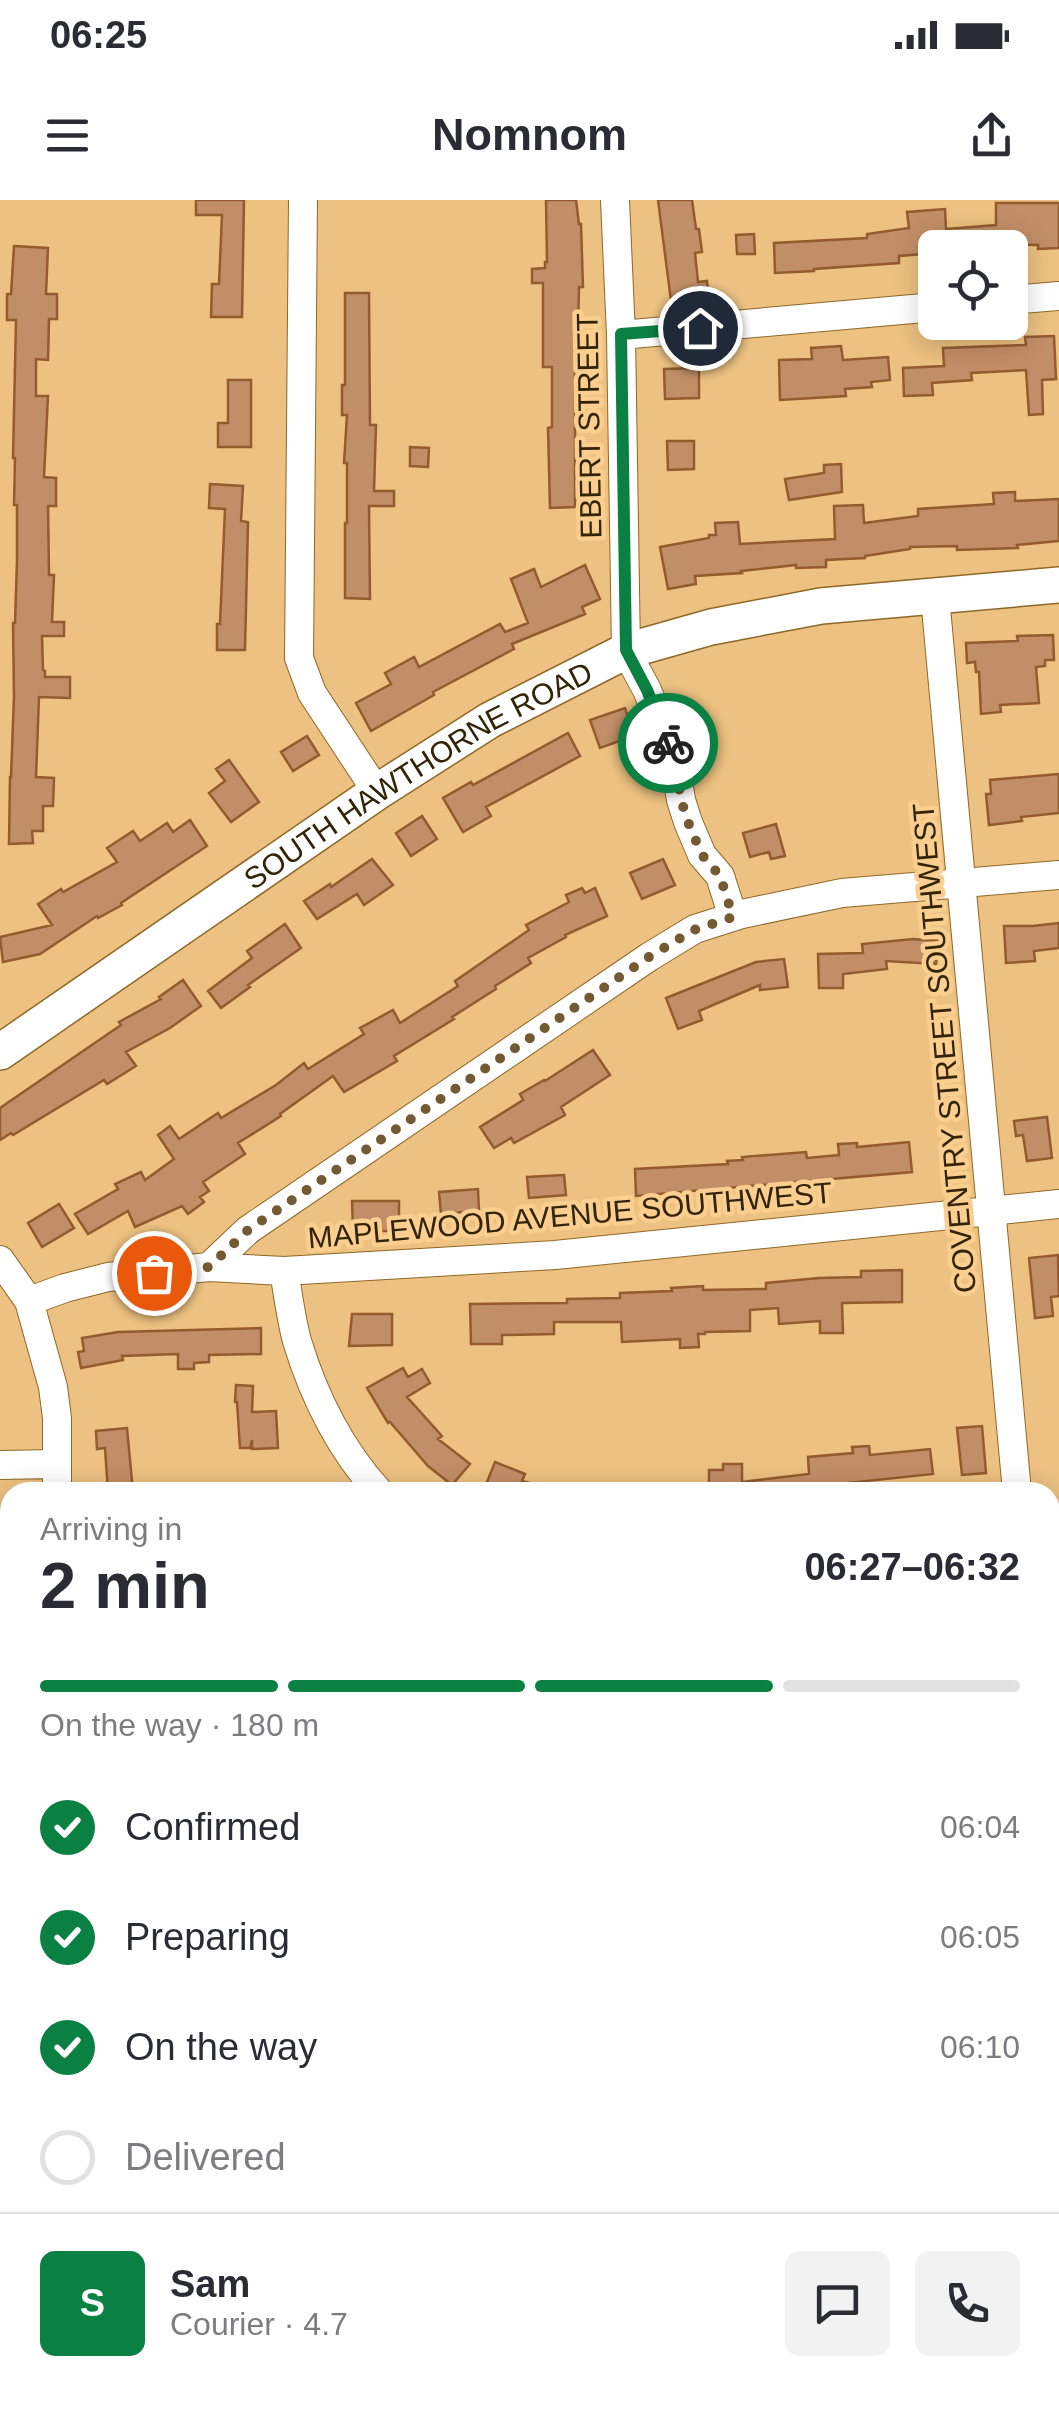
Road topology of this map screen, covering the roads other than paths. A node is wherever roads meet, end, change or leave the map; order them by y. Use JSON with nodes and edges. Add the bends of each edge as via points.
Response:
{"nodes":[{"id":1,"x":303,"y":200,"type":"edge"},
{"id":2,"x":615,"y":200,"type":"edge"},
{"id":3,"x":1059,"y":296,"type":"edge"},
{"id":4,"x":1028,"y":299,"type":"edge"},
{"id":5,"x":918,"y":308,"type":"edge"},
{"id":6,"x":621,"y":334,"type":"junction"},
{"id":7,"x":1059,"y":585,"type":"edge"},
{"id":8,"x":934,"y":597,"type":"junction"},
{"id":9,"x":626,"y":650,"type":"junction"},
{"id":10,"x":376,"y":792,"type":"junction"},
{"id":11,"x":1059,"y":875,"type":"edge"},
{"id":12,"x":962,"y":884,"type":"junction"},
{"id":13,"x":733,"y":917,"type":"junction"},
{"id":14,"x":0,"y":1052,"type":"edge"},
{"id":15,"x":1059,"y":1204,"type":"edge"},
{"id":16,"x":991,"y":1210,"type":"junction"},
{"id":17,"x":0,"y":1260,"type":"edge"},
{"id":18,"x":209,"y":1267,"type":"junction"},
{"id":19,"x":284,"y":1271,"type":"junction"},
{"id":20,"x":29,"y":1302,"type":"junction"},
{"id":21,"x":56,"y":1464,"type":"junction"},
{"id":22,"x":0,"y":1465,"type":"edge"},
{"id":23,"x":57,"y":1482,"type":"edge"},
{"id":24,"x":371,"y":1482,"type":"edge"},
{"id":25,"x":1016,"y":1482,"type":"edge"}],
"edges":[{"from":1,"to":10,"type":"street","via":[[298,658],[312,693]]},
{"from":2,"to":6,"type":"street","name":"EBERT STREET"},
{"from":3,"to":4,"type":"street"},
{"from":5,"to":6,"type":"street"},
{"from":6,"to":9,"type":"street","name":"EBERT STREET"},
{"from":7,"to":8,"type":"main road","name":"SOUTH HAWTHORNE ROAD"},
{"from":8,"to":9,"type":"main road","name":"SOUTH HAWTHORNE ROAD","via":[[821,606]]},
{"from":8,"to":12,"type":"street","name":"COVENTRY STREET SOUTHWEST"},
{"from":9,"to":10,"type":"main road","name":"SOUTH HAWTHORNE ROAD","via":[[490,720]]},
{"from":9,"to":13,"type":"street","via":[[674,757],[688,822],[720,876]]},
{"from":10,"to":14,"type":"main road","name":"SOUTH HAWTHORNE ROAD"},
{"from":11,"to":12,"type":"street"},
{"from":12,"to":13,"type":"street","via":[[842,893]]},
{"from":12,"to":16,"type":"street","name":"COVENTRY STREET SOUTHWEST"},
{"from":13,"to":18,"type":"street","via":[[694,930],[649,957],[248,1230]]},
{"from":15,"to":16,"type":"street","name":"MAPLEWOOD AVENUE SOUTHWEST"},
{"from":16,"to":19,"type":"street","name":"MAPLEWOOD AVENUE SOUTHWEST","via":[[555,1255]]},
{"from":16,"to":25,"type":"street","name":"COVENTRY STREET SOUTHWEST"},
{"from":17,"to":20,"type":"street"},
{"from":18,"to":19,"type":"street","name":"MAPLEWOOD AVENUE SOUTHWEST"},
{"from":18,"to":20,"type":"street","name":"MAPLEWOOD AVENUE SOUTHWEST","via":[[108,1277]]},
{"from":19,"to":24,"type":"street","via":[[312,1384],[346,1451]]},
{"from":20,"to":21,"type":"street","via":[[53,1387]]},
{"from":21,"to":22,"type":"street"},
{"from":21,"to":23,"type":"street"}]}
